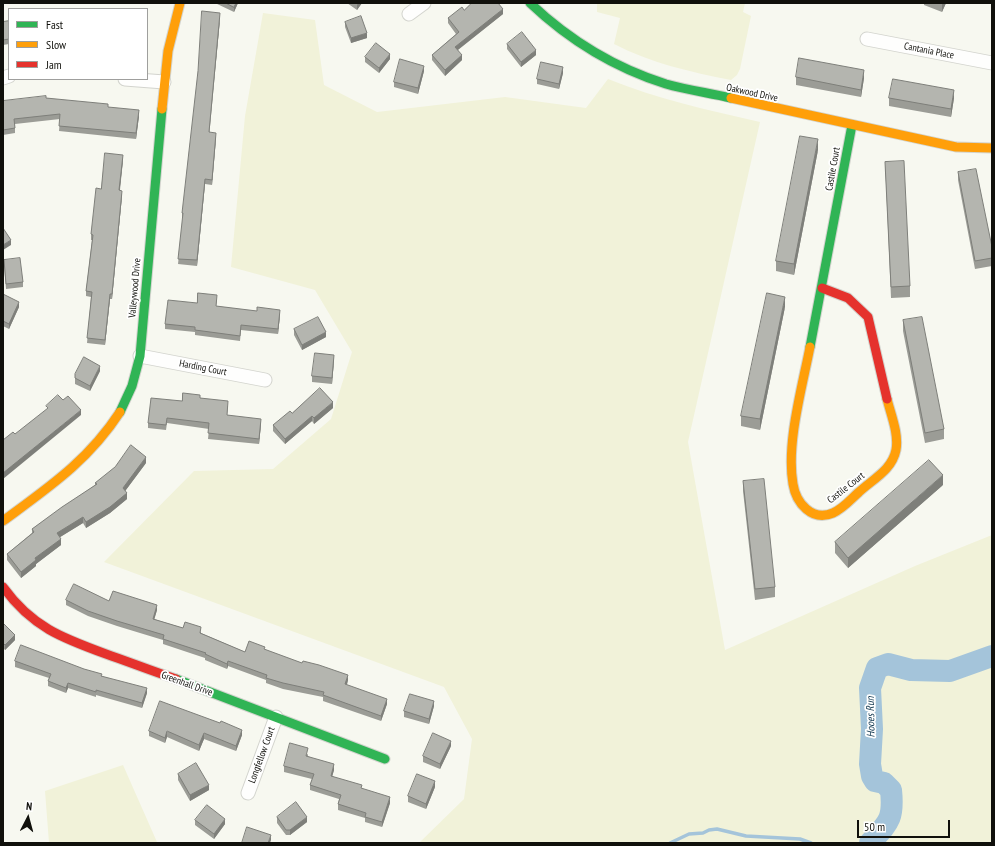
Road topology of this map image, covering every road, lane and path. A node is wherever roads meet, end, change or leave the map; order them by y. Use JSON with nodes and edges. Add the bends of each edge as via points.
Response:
{"nodes":[{"id":1,"x":180,"y":3,"type":"edge"},
{"id":2,"x":424,"y":3,"type":"edge"},
{"id":3,"x":530,"y":3,"type":"edge"},
{"id":4,"x":409,"y":14,"type":"dead end"},
{"id":5,"x":867,"y":39,"type":"dead end"},
{"id":6,"x":992,"y":64,"type":"edge"},
{"id":7,"x":138,"y":80,"type":"edge"},
{"id":8,"x":164,"y":82,"type":"junction"},
{"id":9,"x":852,"y":125,"type":"junction"},
{"id":10,"x":992,"y":148,"type":"edge"},
{"id":11,"x":822,"y":288,"type":"junction"},
{"id":12,"x":140,"y":356,"type":"junction"},
{"id":13,"x":265,"y":380,"type":"dead end"},
{"id":14,"x":3,"y":521,"type":"edge"},
{"id":15,"x":3,"y":588,"type":"edge"},
{"id":16,"x":276,"y":717,"type":"junction"},
{"id":17,"x":385,"y":759,"type":"dead end"},
{"id":18,"x":248,"y":793,"type":"dead end"}],
"edges":[{"from":1,"to":8,"type":"street","name":"Valleywood Drive","via":[[168,51]]},
{"from":2,"to":4,"type":"street"},
{"from":3,"to":9,"type":"street","name":"Oakwood Drive","via":[[578,42],[631,72],[715,96]]},
{"from":5,"to":6,"type":"street","name":"Cantania Place"},
{"from":7,"to":8,"type":"street"},
{"from":8,"to":12,"type":"street","name":"Valleywood Drive"},
{"from":9,"to":10,"type":"street","name":"Oakwood Drive","via":[[956,147]]},
{"from":9,"to":11,"type":"street","name":"Castile Court"},
{"from":11,"to":11,"type":"street","name":"Castile Court","via":[[792,443],[791,463],[798,502],[813,513],[822,515],[835,512],[888,468],[896,455],[897,440],[868,317],[845,295]]},
{"from":12,"to":13,"type":"street","name":"Harding Court"},
{"from":12,"to":14,"type":"street","name":"Valleywood Drive","via":[[130,394],[107,434],[87,456]]},
{"from":15,"to":16,"type":"street","name":"Greenhall Drive","via":[[27,616],[63,638]]},
{"from":16,"to":17,"type":"street","name":"Greenhall Drive"},
{"from":16,"to":18,"type":"street","name":"Longfellow Court"}]}
